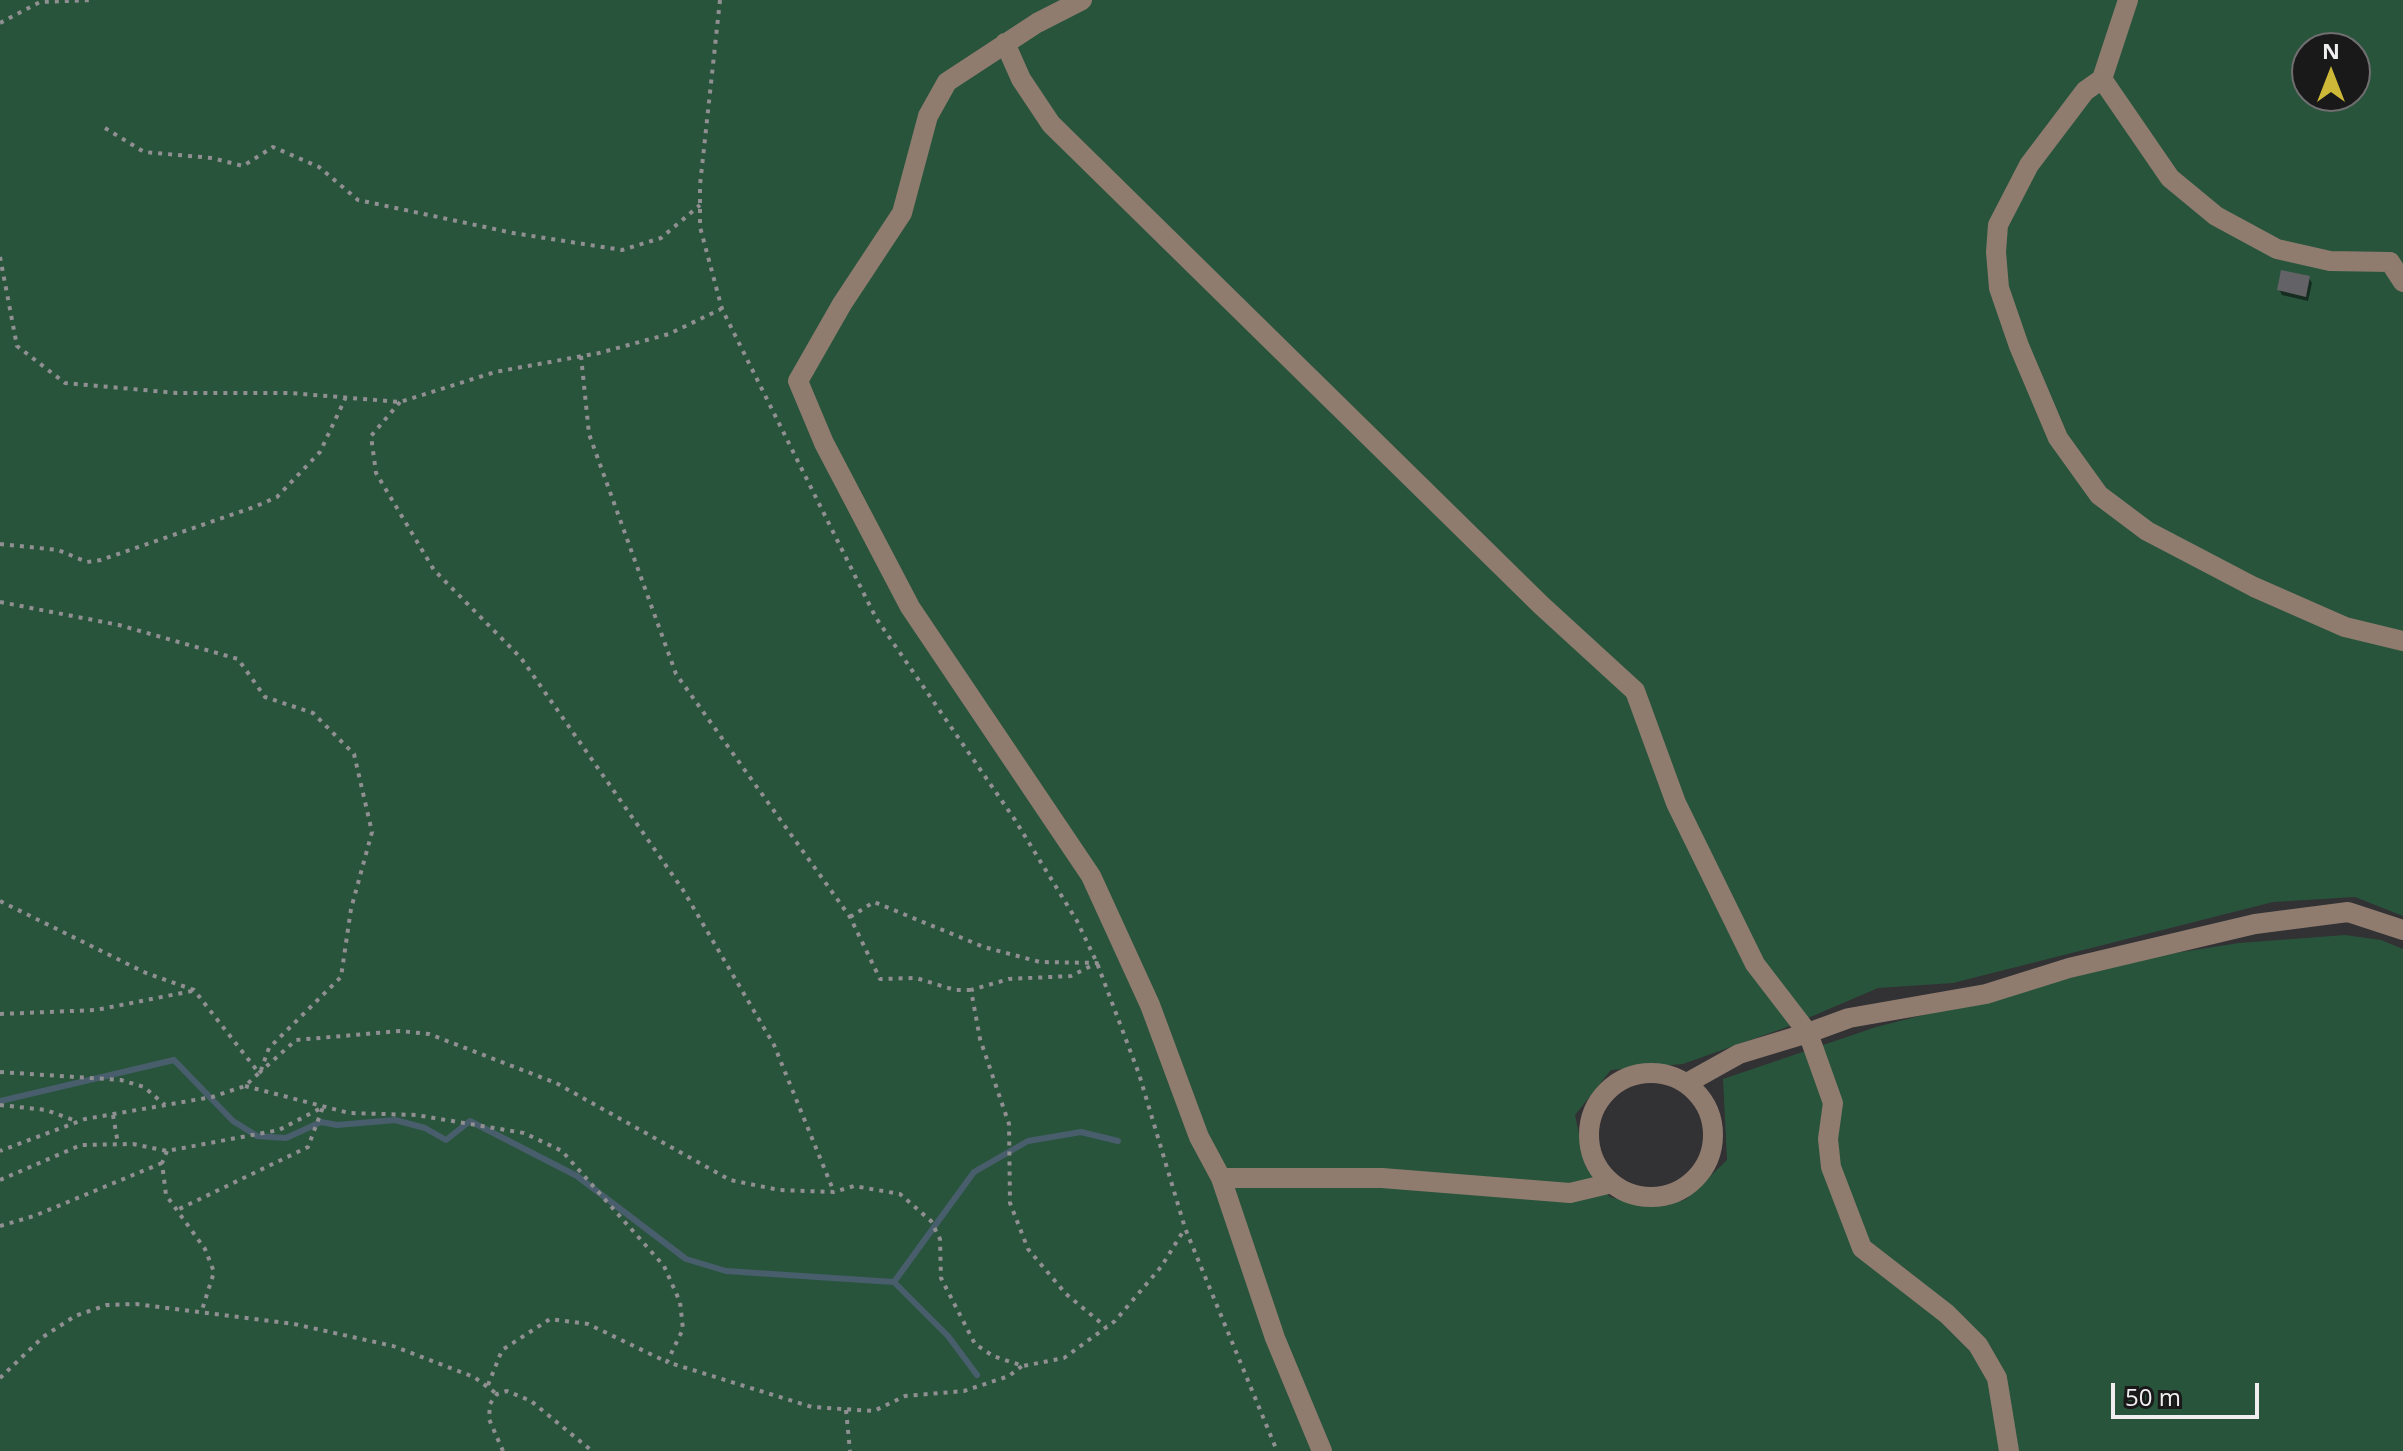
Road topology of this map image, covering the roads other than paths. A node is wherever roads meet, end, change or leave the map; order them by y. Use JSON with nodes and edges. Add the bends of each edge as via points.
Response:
{"nodes":[{"id":1,"x":1082,"y":0,"type":"edge"},
{"id":2,"x":2128,"y":0,"type":"edge"},
{"id":3,"x":1005,"y":43,"type":"junction"},
{"id":4,"x":2102,"y":79,"type":"junction"},
{"id":5,"x":2403,"y":282,"type":"edge"},
{"id":6,"x":2403,"y":641,"type":"edge"},
{"id":7,"x":2403,"y":930,"type":"edge"},
{"id":8,"x":1808,"y":1033,"type":"junction"},
{"id":9,"x":1687,"y":1083,"type":"junction"},
{"id":10,"x":1221,"y":1178,"type":"junction"},
{"id":11,"x":1612,"y":1183,"type":"junction"},
{"id":12,"x":1322,"y":1451,"type":"edge"},
{"id":13,"x":2009,"y":1451,"type":"edge"}],
"edges":[{"from":1,"to":3,"type":"lane"},
{"from":2,"to":4,"type":"lane"},
{"from":3,"to":8,"type":"lane","via":[[1051,124],[1635,691],[1676,803],[1749,951]]},
{"from":3,"to":10,"type":"lane","via":[[947,82],[928,116],[902,213],[798,381],[824,443],[910,607],[1091,876]]},
{"from":4,"to":5,"type":"lane","via":[[2170,178],[2216,216],[2277,249],[2330,261],[2390,262]]},
{"from":4,"to":6,"type":"lane","via":[[2085,91],[2029,165],[1998,225],[1999,288],[2058,438],[2099,495],[2147,531],[2345,627]]},
{"from":7,"to":8,"type":"lane","via":[[2348,912],[2255,924],[2069,968],[1986,994],[1849,1018]]},
{"from":8,"to":9,"type":"lane","via":[[1739,1054]]},
{"from":8,"to":13,"type":"lane","via":[[1833,1103],[1831,1167],[1862,1248],[1978,1345],[1997,1378]]},
{"from":9,"to":11,"type":"lane","via":[[1646,1072],[1608,1089],[1595,1106],[1590,1148]]},
{"from":9,"to":11,"type":"lane","via":[[1710,1115],[1712,1144],[1701,1172],[1687,1186],[1659,1196],[1629,1193]]},
{"from":10,"to":11,"type":"lane","via":[[1382,1178],[1570,1193]]},
{"from":10,"to":12,"type":"lane","via":[[1275,1338]]}]}
